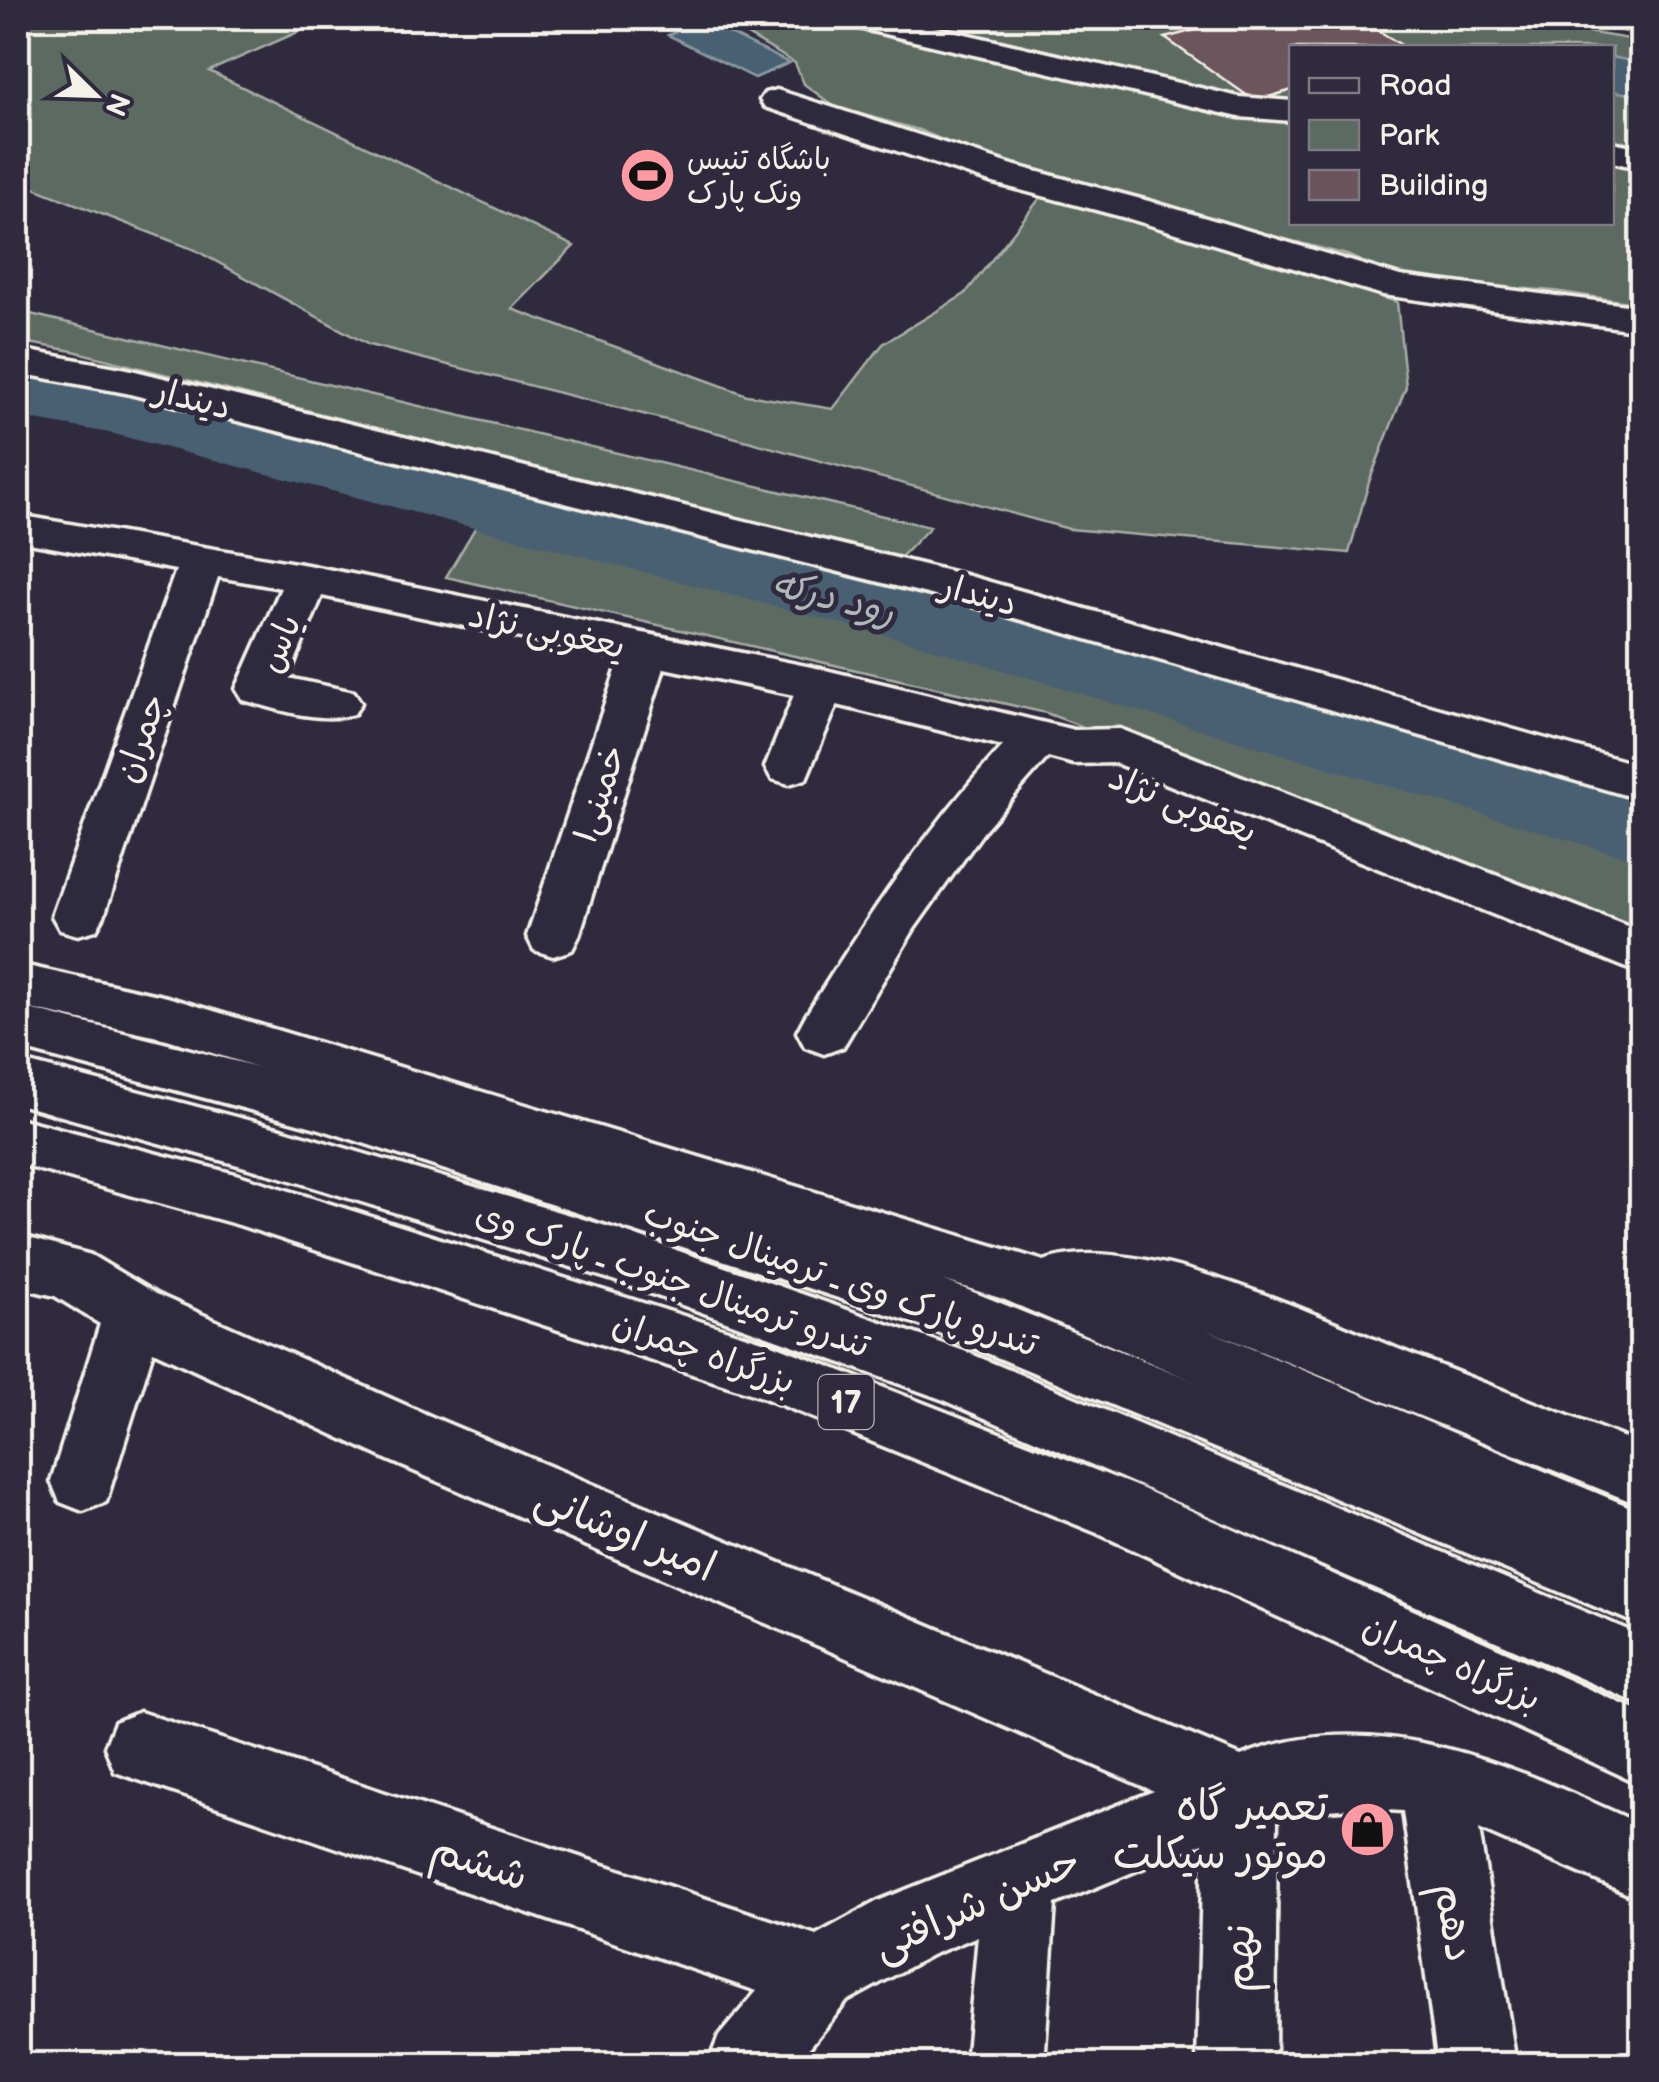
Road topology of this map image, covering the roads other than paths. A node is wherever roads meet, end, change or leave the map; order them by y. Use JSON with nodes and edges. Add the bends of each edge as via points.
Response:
{"nodes":[{"id":1,"x":857,"y":18,"type":"edge"},
{"id":2,"x":1613,"y":18,"type":"edge"},
{"id":3,"x":1642,"y":22,"type":"edge"},
{"id":4,"x":777,"y":100,"type":"dead end"},
{"id":5,"x":1289,"y":112,"type":"edge"},
{"id":6,"x":1614,"y":152,"type":"edge"},
{"id":7,"x":1642,"y":159,"type":"edge"},
{"id":8,"x":1642,"y":319,"type":"edge"},
{"id":9,"x":18,"y":362,"type":"edge"},
{"id":10,"x":18,"y":528,"type":"edge"},
{"id":11,"x":202,"y":560,"type":"junction"},
{"id":12,"x":306,"y":579,"type":"junction"},
{"id":13,"x":646,"y":650,"type":"junction"},
{"id":14,"x":821,"y":685,"type":"junction"},
{"id":15,"x":337,"y":704,"type":"dead end"},
{"id":16,"x":1056,"y":742,"type":"junction"},
{"id":17,"x":789,"y":767,"type":"dead end"},
{"id":18,"x":1642,"y":782,"type":"edge"},
{"id":19,"x":78,"y":916,"type":"dead end"},
{"id":20,"x":553,"y":936,"type":"dead end"},
{"id":21,"x":1642,"y":954,"type":"edge"},
{"id":22,"x":1642,"y":983,"type":"edge"},
{"id":23,"x":18,"y":985,"type":"edge"},
{"id":24,"x":18,"y":1027,"type":"edge"},
{"id":25,"x":824,"y":1032,"type":"dead end"},
{"id":26,"x":18,"y":1082,"type":"edge"},
{"id":27,"x":18,"y":1141,"type":"edge"},
{"id":28,"x":18,"y":1261,"type":"edge"},
{"id":29,"x":1016,"y":1277,"type":"junction"},
{"id":30,"x":134,"y":1313,"type":"junction"},
{"id":31,"x":1642,"y":1476,"type":"edge"},
{"id":32,"x":83,"y":1480,"type":"dead end"},
{"id":33,"x":1642,"y":1544,"type":"edge"},
{"id":34,"x":1642,"y":1594,"type":"edge"},
{"id":35,"x":1642,"y":1670,"type":"edge"},
{"id":36,"x":140,"y":1747,"type":"dead end"},
{"id":37,"x":1642,"y":1750,"type":"edge"},
{"id":38,"x":1434,"y":1780,"type":"junction"},
{"id":39,"x":1241,"y":1792,"type":"junction"},
{"id":40,"x":1642,"y":1863,"type":"edge"},
{"id":41,"x":1020,"y":1878,"type":"junction"},
{"id":42,"x":820,"y":1974,"type":"junction"},
{"id":43,"x":747,"y":2064,"type":"edge"},
{"id":44,"x":1005,"y":2064,"type":"edge"},
{"id":45,"x":1236,"y":2064,"type":"edge"},
{"id":46,"x":1478,"y":2064,"type":"edge"}],
"edges":[{"from":1,"to":5,"type":"main road","via":[[1239,108]]},
{"from":2,"to":3,"type":"main road"},
{"from":4,"to":8,"type":"main road","via":[[1003,174],[1396,288]]},
{"from":6,"to":7,"type":"main road"},
{"from":9,"to":18,"type":"main road","name":"دیندار","via":[[127,381],[968,590]]},
{"from":10,"to":11,"type":"main road","name":"یعغوبی نژاد"},
{"from":11,"to":12,"type":"main road","name":"یعغوبی نژاد"},
{"from":11,"to":19,"type":"main road","name":"چمران"},
{"from":12,"to":13,"type":"main road","name":"یعغوبی نژاد"},
{"from":12,"to":15,"type":"main road","name":"یاس","via":[[260,689]]},
{"from":13,"to":14,"type":"main road","name":"یعغوبی نژاد"},
{"from":13,"to":20,"type":"main road","name":"lخمینی"},
{"from":14,"to":16,"type":"main road","name":"یعغوبی نژاد"},
{"from":14,"to":17,"type":"main road"},
{"from":16,"to":21,"type":"main road","name":"یعقوبی نژاد","via":[[1120,746]]},
{"from":16,"to":22,"type":"main road","name":"یعقوبی نژاد","via":[[1099,772]]},
{"from":16,"to":25,"type":"main road","via":[[968,815]]},
{"from":23,"to":29,"type":"main road","via":[[167,1018]]},
{"from":24,"to":34,"type":"main road","name":"تندرو پارک وی ـ ترمینال جنوب","via":[[316,1106],[928,1300]]},
{"from":26,"to":35,"type":"main road","name":"تندرو ترمینال جنوب ـ پارک وی","via":[[616,1254],[964,1379]]},
{"from":27,"to":37,"type":"main road","name":"بزرگراه چمران","number":"17","via":[[239,1200],[772,1372],[1120,1511]]},
{"from":28,"to":30,"type":"main road","name":"امیر اوشانی","via":[[70,1274]]},
{"from":29,"to":31,"type":"main road","via":[[1127,1284],[1221,1306]]},
{"from":29,"to":33,"type":"main road"},
{"from":30,"to":32,"type":"main road"},
{"from":30,"to":39,"type":"main road","name":"امیر اوشانی","via":[[409,1438]]},
{"from":36,"to":42,"type":"main road","name":"ششم"},
{"from":38,"to":39,"type":"main road","name":"حسن شرافتی","via":[[1319,1772]]},
{"from":38,"to":40,"type":"main road","name":"حسن شرافتی"},
{"from":38,"to":46,"type":"main road","name":"دهم"},
{"from":39,"to":41,"type":"main road","name":"حسن شرافتی"},
{"from":39,"to":45,"type":"main road","name":"نهم"},
{"from":41,"to":42,"type":"main road","name":"حسن شرافتی"},
{"from":41,"to":44,"type":"main road"},
{"from":42,"to":43,"type":"main road","name":"حسن شرافتی"}]}
